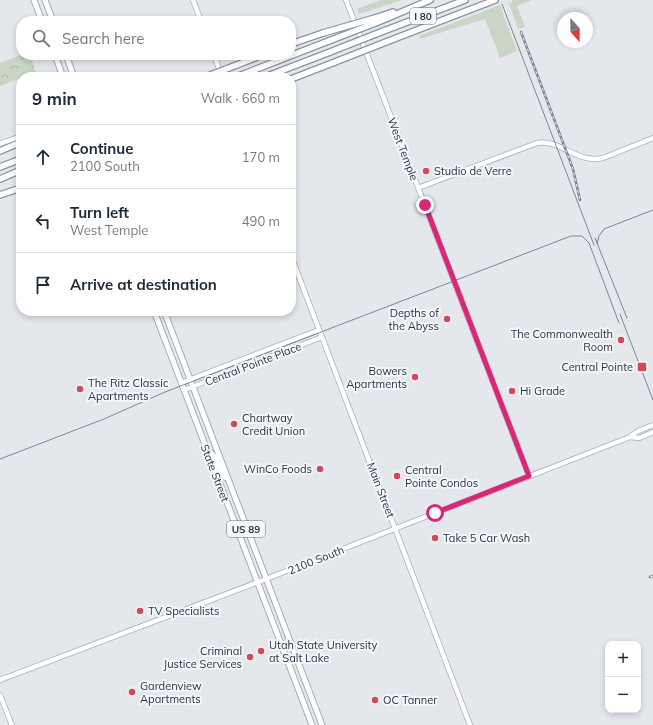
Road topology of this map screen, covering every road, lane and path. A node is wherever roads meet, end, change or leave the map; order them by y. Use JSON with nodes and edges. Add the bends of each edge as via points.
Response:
{"nodes":[{"id":1,"x":34,"y":0,"type":"edge"},
{"id":2,"x":44,"y":0,"type":"edge"},
{"id":3,"x":193,"y":0,"type":"edge"},
{"id":4,"x":346,"y":0,"type":"edge"},
{"id":5,"x":430,"y":0,"type":"edge"},
{"id":6,"x":465,"y":0,"type":"edge"},
{"id":7,"x":495,"y":0,"type":"edge"},
{"id":8,"x":40,"y":16,"type":"edge"},
{"id":9,"x":50,"y":16,"type":"edge"},
{"id":10,"x":199,"y":16,"type":"edge"},
{"id":11,"x":376,"y":20,"type":"junction"},
{"id":12,"x":296,"y":42,"type":"edge"},
{"id":13,"x":296,"y":54,"type":"edge"},
{"id":14,"x":57,"y":60,"type":"edge"},
{"id":15,"x":68,"y":60,"type":"edge"},
{"id":16,"x":216,"y":60,"type":"edge"},
{"id":17,"x":250,"y":60,"type":"edge"},
{"id":18,"x":280,"y":60,"type":"edge"},
{"id":19,"x":61,"y":72,"type":"edge"},
{"id":20,"x":72,"y":72,"type":"edge"},
{"id":21,"x":218,"y":72,"type":"edge"},
{"id":22,"x":220,"y":72,"type":"edge"},
{"id":23,"x":249,"y":72,"type":"edge"},
{"id":24,"x":279,"y":72,"type":"edge"},
{"id":25,"x":296,"y":77,"type":"edge"},
{"id":26,"x":16,"y":138,"type":"edge"},
{"id":27,"x":653,"y":138,"type":"edge"},
{"id":28,"x":0,"y":144,"type":"edge"},
{"id":29,"x":16,"y":144,"type":"edge"},
{"id":30,"x":0,"y":151,"type":"edge"},
{"id":31,"x":16,"y":161,"type":"edge"},
{"id":32,"x":0,"y":166,"type":"edge"},
{"id":33,"x":16,"y":172,"type":"edge"},
{"id":34,"x":0,"y":179,"type":"edge"},
{"id":35,"x":418,"y":188,"type":"junction"},
{"id":36,"x":16,"y":190,"type":"edge"},
{"id":37,"x":0,"y":195,"type":"edge"},
{"id":38,"x":296,"y":269,"type":"edge"},
{"id":39,"x":156,"y":316,"type":"edge"},
{"id":40,"x":166,"y":316,"type":"edge"},
{"id":41,"x":319,"y":330,"type":"junction"},
{"id":42,"x":322,"y":337,"type":"junction"},
{"id":43,"x":190,"y":380,"type":"junction"},
{"id":44,"x":181,"y":383,"type":"junction"},
{"id":45,"x":192,"y":387,"type":"junction"},
{"id":46,"x":184,"y":390,"type":"junction"},
{"id":47,"x":653,"y":425,"type":"edge"},
{"id":48,"x":653,"y":432,"type":"edge"},
{"id":49,"x":630,"y":437,"type":"junction"},
{"id":50,"x":207,"y":451,"type":"junction"},
{"id":51,"x":529,"y":476,"type":"junction"},
{"id":52,"x":227,"y":478,"type":"junction"},
{"id":53,"x":395,"y":529,"type":"junction"},
{"id":54,"x":266,"y":579,"type":"junction"},
{"id":55,"x":258,"y":582,"type":"junction"},
{"id":56,"x":0,"y":680,"type":"edge"},
{"id":57,"x":0,"y":695,"type":"edge"},
{"id":58,"x":12,"y":725,"type":"edge"},
{"id":59,"x":312,"y":725,"type":"edge"},
{"id":60,"x":322,"y":725,"type":"edge"},
{"id":61,"x":470,"y":725,"type":"edge"}],
"edges":[{"from":1,"to":8,"type":"main road"},
{"from":2,"to":9,"type":"main road"},
{"from":3,"to":10,"type":"street"},
{"from":4,"to":35,"type":"street","name":"West Temple"},
{"from":5,"to":11,"type":"highway","number":"I 80"},
{"from":6,"to":24,"type":"highway","number":"I 80","bridge":true},
{"from":7,"to":25,"type":"highway","bridge":true},
{"from":11,"to":12,"type":"highway","bridge":true},
{"from":11,"to":13,"type":"highway","number":"I 80","bridge":true},
{"from":14,"to":19,"type":"main road"},
{"from":15,"to":20,"type":"main road"},
{"from":16,"to":22,"type":"street"},
{"from":17,"to":21,"type":"highway","bridge":true},
{"from":18,"to":23,"type":"highway","number":"I 80","bridge":true},
{"from":26,"to":28,"type":"street"},
{"from":27,"to":35,"type":"street","via":[[596,159],[584,158],[549,142],[537,143]]},
{"from":29,"to":30,"type":"highway"},
{"from":31,"to":32,"type":"highway"},
{"from":33,"to":34,"type":"highway"},
{"from":35,"to":51,"type":"street","name":"West Temple"},
{"from":36,"to":37,"type":"highway"},
{"from":38,"to":41,"type":"street","name":"Main Street"},
{"from":39,"to":44,"type":"main road","name":"State Street","number":"US 89"},
{"from":40,"to":43,"type":"main road","name":"State Street","number":"US 89"},
{"from":41,"to":42,"type":"street","name":"Main Street"},
{"from":41,"to":43,"type":"street","name":"Central Pointe Place"},
{"from":42,"to":45,"type":"street","name":"Central Pointe Place"},
{"from":42,"to":53,"type":"street","name":"Main Street"},
{"from":43,"to":44,"type":"street","name":"Central Pointe Place"},
{"from":43,"to":45,"type":"main road","name":"State Street","number":"US 89"},
{"from":44,"to":46,"type":"main road","name":"State Street","number":"US 89"},
{"from":45,"to":46,"type":"street","name":"Central Pointe Place"},
{"from":45,"to":52,"type":"main road","name":"State Street","number":"US 89"},
{"from":46,"to":50,"type":"main road","name":"State Street","number":"US 89"},
{"from":47,"to":49,"type":"street","name":"2100 South"},
{"from":48,"to":49,"type":"street","name":"2100 South","via":[[639,438]]},
{"from":49,"to":51,"type":"street","name":"2100 South"},
{"from":50,"to":52,"type":"main road","via":[[214,456],[222,476]]},
{"from":50,"to":55,"type":"main road","name":"State Street","number":"US 89"},
{"from":51,"to":53,"type":"street","name":"2100 South"},
{"from":52,"to":54,"type":"main road","name":"State Street","number":"US 89"},
{"from":53,"to":54,"type":"street","name":"2100 South"},
{"from":53,"to":61,"type":"street","name":"Main Street"},
{"from":54,"to":55,"type":"street","name":"2100 South"},
{"from":54,"to":60,"type":"main road","name":"State Street","number":"US 89"},
{"from":55,"to":56,"type":"street","name":"2100 South"},
{"from":55,"to":59,"type":"main road","name":"State Street","number":"US 89"},
{"from":57,"to":58,"type":"street"}]}
